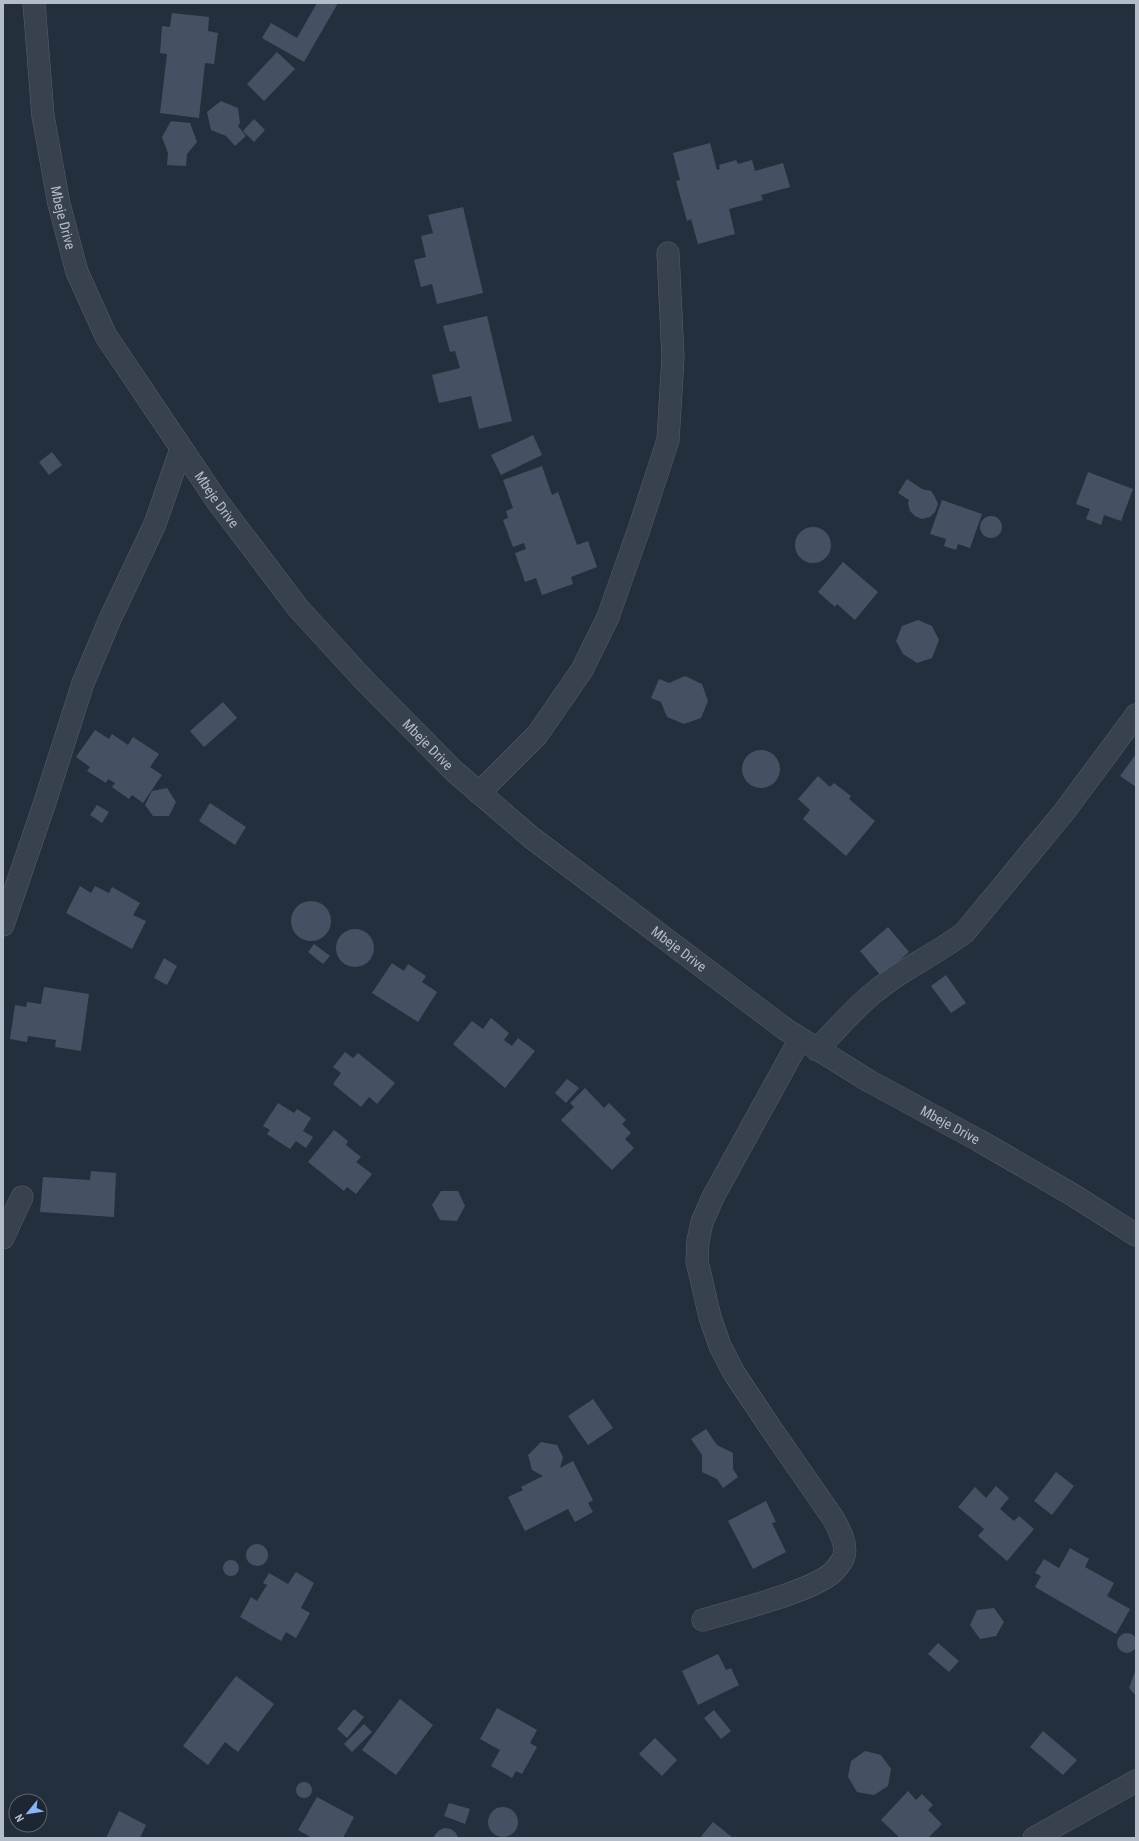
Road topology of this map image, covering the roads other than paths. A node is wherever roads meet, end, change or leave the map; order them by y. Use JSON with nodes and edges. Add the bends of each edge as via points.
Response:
{"nodes":[{"id":1,"x":34,"y":3,"type":"edge"},
{"id":2,"x":668,"y":254,"type":"dead end"},
{"id":3,"x":181,"y":449,"type":"junction"},
{"id":4,"x":1136,"y":715,"type":"edge"},
{"id":5,"x":479,"y":793,"type":"junction"},
{"id":6,"x":3,"y":925,"type":"edge"},
{"id":7,"x":809,"y":1044,"type":"junction"},
{"id":8,"x":22,"y":1197,"type":"dead end"},
{"id":9,"x":1136,"y":1235,"type":"edge"},
{"id":10,"x":3,"y":1238,"type":"edge"},
{"id":11,"x":703,"y":1620,"type":"dead end"},
{"id":12,"x":1136,"y":1781,"type":"edge"},
{"id":13,"x":1034,"y":1838,"type":"edge"}],
"edges":[{"from":1,"to":3,"type":"street","name":"Mbeje Drive","via":[[43,116],[59,204],[77,272],[106,336]]},
{"from":2,"to":5,"type":"street","via":[[673,357],[668,440],[639,529],[608,617],[582,670],[537,735]]},
{"from":3,"to":5,"type":"street","name":"Mbeje Drive","via":[[216,501],[298,608],[363,679]]},
{"from":3,"to":6,"type":"street","via":[[155,524],[83,683]]},
{"from":4,"to":7,"type":"street","via":[[1064,812],[965,932],[948,946],[875,991]]},
{"from":5,"to":7,"type":"street","name":"Mbeje Drive","via":[[532,838],[785,1030]]},
{"from":7,"to":9,"type":"street","name":"Mbeje Drive","via":[[868,1081],[1066,1191]]},
{"from":7,"to":11,"type":"street","via":[[713,1197],[702,1222],[697,1261],[710,1317],[720,1346],[734,1373],[833,1518],[844,1542],[844,1557],[834,1572],[817,1583]]},
{"from":8,"to":10,"type":"street"},
{"from":12,"to":13,"type":"street"}]}
